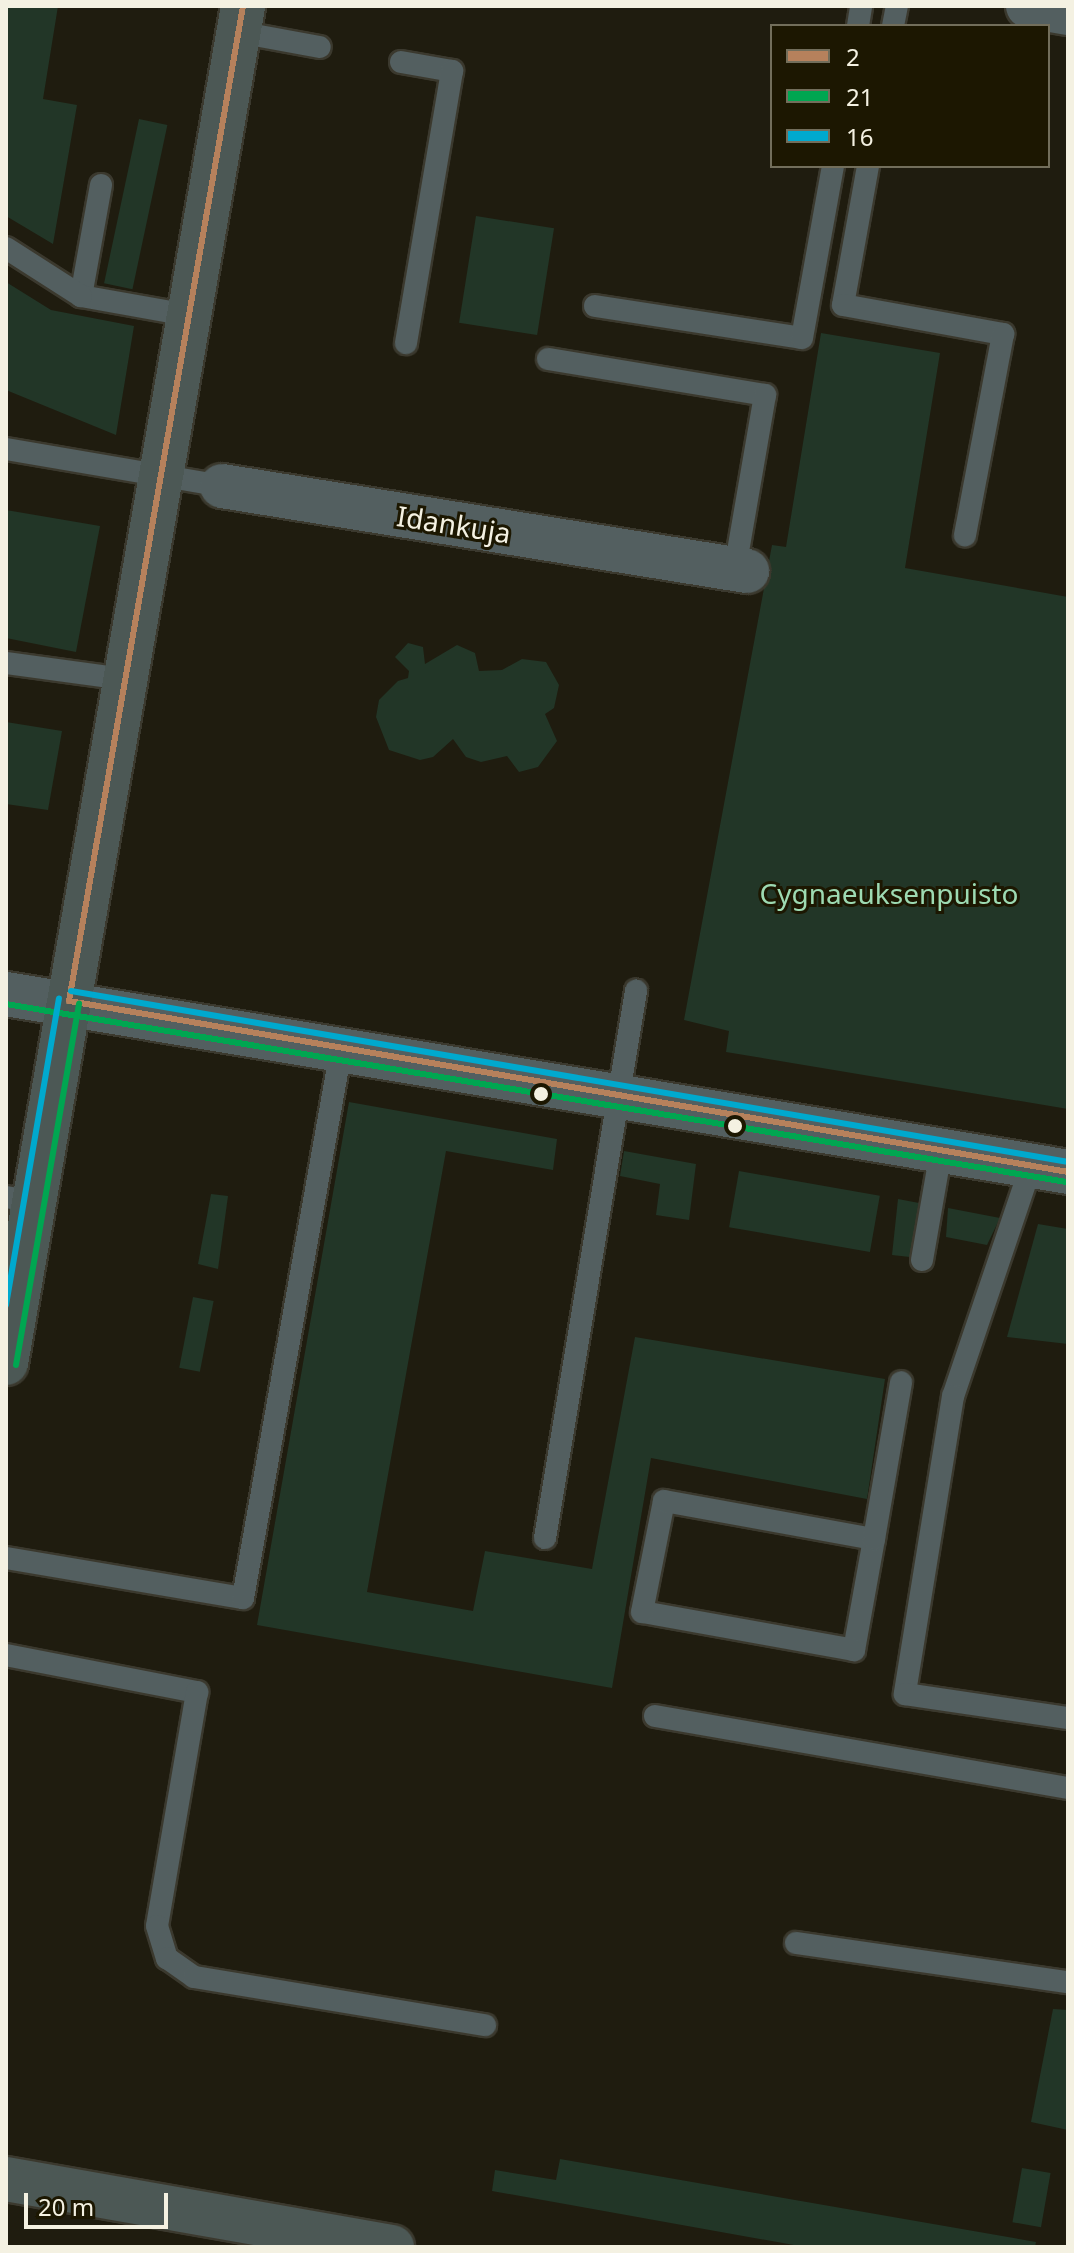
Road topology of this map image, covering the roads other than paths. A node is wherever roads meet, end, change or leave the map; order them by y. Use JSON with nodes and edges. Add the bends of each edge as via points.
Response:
{"nodes":[{"id":1,"x":1028,"y":6,"type":"edge"},
{"id":2,"x":1068,"y":13,"type":"edge"},
{"id":3,"x":240,"y":19,"type":"edge"},
{"id":4,"x":320,"y":47,"type":"dead end"},
{"id":5,"x":401,"y":62,"type":"dead end"},
{"id":6,"x":833,"y":168,"type":"edge"},
{"id":7,"x":868,"y":168,"type":"edge"},
{"id":8,"x":101,"y":185,"type":"dead end"},
{"id":9,"x":6,"y":248,"type":"edge"},
{"id":10,"x":81,"y":296,"type":"junction"},
{"id":11,"x":595,"y":306,"type":"dead end"},
{"id":12,"x":188,"y":315,"type":"junction"},
{"id":13,"x":406,"y":343,"type":"dead end"},
{"id":14,"x":548,"y":359,"type":"dead end"},
{"id":15,"x":6,"y":449,"type":"edge"},
{"id":16,"x":161,"y":476,"type":"junction"},
{"id":17,"x":222,"y":486,"type":"joint"},
{"id":18,"x":965,"y":535,"type":"dead end"},
{"id":19,"x":741,"y":570,"type":"joint"},
{"id":20,"x":6,"y":663,"type":"edge"},
{"id":21,"x":125,"y":679,"type":"junction"},
{"id":22,"x":636,"y":991,"type":"dead end"},
{"id":23,"x":6,"y":994,"type":"edge"},
{"id":24,"x":69,"y":1001,"type":"junction"},
{"id":25,"x":341,"y":1050,"type":"junction"},
{"id":26,"x":621,"y":1098,"type":"junction"},
{"id":27,"x":941,"y":1151,"type":"junction"},
{"id":28,"x":1049,"y":1169,"type":"edge"},
{"id":29,"x":20,"y":1200,"type":"edge"},
{"id":30,"x":16,"y":1252,"type":"edge"},
{"id":31,"x":922,"y":1260,"type":"dead end"},
{"id":32,"x":6,"y":1363,"type":"edge"},
{"id":33,"x":901,"y":1382,"type":"dead end"},
{"id":34,"x":545,"y":1538,"type":"dead end"},
{"id":35,"x":874,"y":1539,"type":"junction"},
{"id":36,"x":6,"y":1558,"type":"edge"},
{"id":37,"x":6,"y":1655,"type":"edge"},
{"id":38,"x":655,"y":1716,"type":"dead end"},
{"id":39,"x":1068,"y":1718,"type":"edge"},
{"id":40,"x":1068,"y":1788,"type":"edge"},
{"id":41,"x":796,"y":1943,"type":"dead end"},
{"id":42,"x":1068,"y":1982,"type":"edge"},
{"id":43,"x":485,"y":2025,"type":"dead end"},
{"id":44,"x":6,"y":2179,"type":"edge"},
{"id":45,"x":392,"y":2247,"type":"edge"}],
"edges":[{"from":1,"to":2,"type":"street"},
{"from":3,"to":4,"type":"lane"},
{"from":3,"to":12,"type":"main road"},
{"from":5,"to":13,"type":"lane","via":[[452,71]]},
{"from":6,"to":11,"type":"lane","via":[[802,338]]},
{"from":7,"to":18,"type":"lane","via":[[843,305],[1003,334]]},
{"from":8,"to":10,"type":"lane"},
{"from":9,"to":10,"type":"lane"},
{"from":10,"to":12,"type":"lane"},
{"from":12,"to":16,"type":"main road"},
{"from":14,"to":19,"type":"lane","via":[[765,395]]},
{"from":15,"to":16,"type":"lane","name":"Idankuja"},
{"from":16,"to":17,"type":"lane","name":"Idankuja"},
{"from":16,"to":21,"type":"main road"},
{"from":17,"to":19,"type":"street","name":"Idankuja"},
{"from":20,"to":21,"type":"lane"},
{"from":21,"to":24,"type":"main road"},
{"from":22,"to":26,"type":"lane"},
{"from":23,"to":24,"type":"street"},
{"from":24,"to":25,"type":"street"},
{"from":24,"to":29,"type":"main road"},
{"from":25,"to":26,"type":"street"},
{"from":25,"to":36,"type":"lane","via":[[243,1598]]},
{"from":26,"to":27,"type":"street"},
{"from":26,"to":34,"type":"lane"},
{"from":27,"to":28,"type":"street"},
{"from":27,"to":31,"type":"lane"},
{"from":28,"to":39,"type":"lane","via":[[953,1396],[905,1694]]},
{"from":29,"to":30,"type":"main road"},
{"from":30,"to":32,"type":"main road"},
{"from":33,"to":35,"type":"lane"},
{"from":35,"to":35,"type":"lane","via":[[664,1501],[642,1612],[854,1650]]},
{"from":37,"to":43,"type":"lane","via":[[197,1692],[157,1926],[167,1958],[194,1977]]},
{"from":38,"to":40,"type":"lane"},
{"from":41,"to":42,"type":"lane"},
{"from":44,"to":45,"type":"main road"}]}
